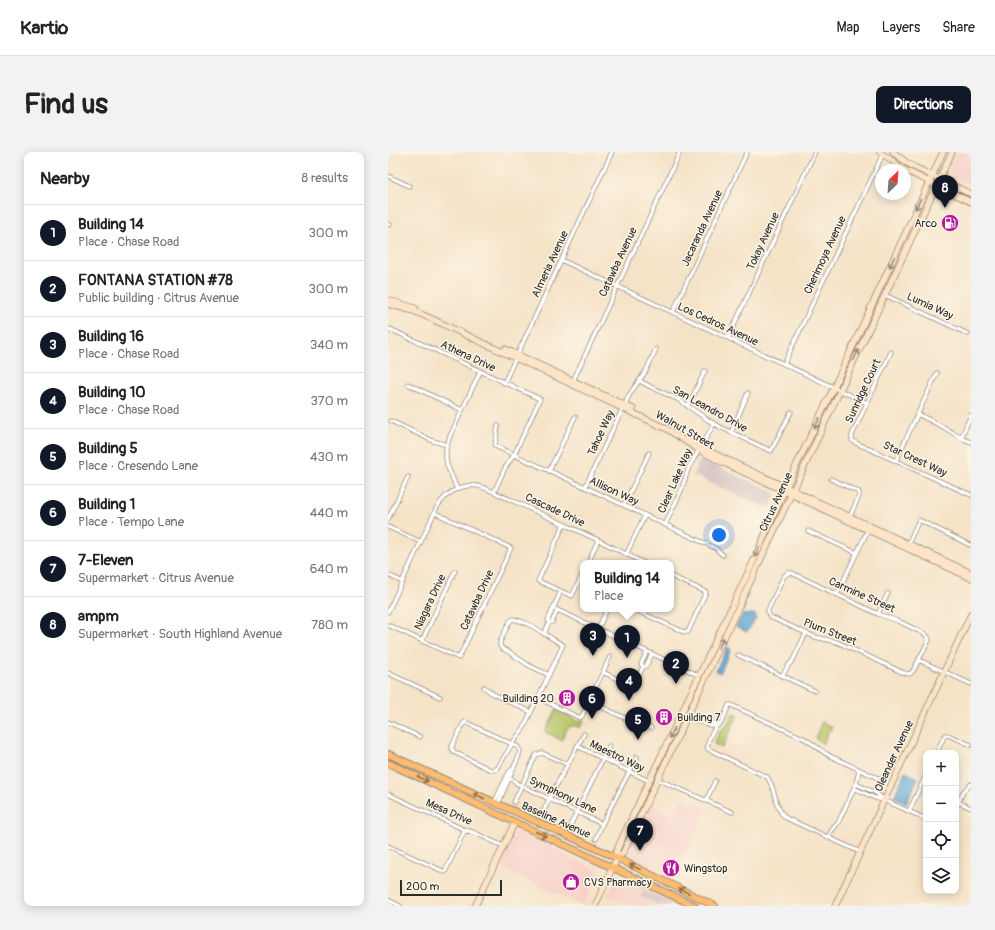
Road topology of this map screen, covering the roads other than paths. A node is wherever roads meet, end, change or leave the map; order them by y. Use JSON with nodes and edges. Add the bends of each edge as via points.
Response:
{"nodes":[{"id":1,"x":612,"y":152,"type":"edge"},
{"id":2,"x":680,"y":152,"type":"edge"},
{"id":3,"x":747,"y":152,"type":"edge"},
{"id":4,"x":815,"y":152,"type":"edge"},
{"id":5,"x":893,"y":152,"type":"edge"},
{"id":6,"x":943,"y":152,"type":"edge"},
{"id":7,"x":952,"y":152,"type":"edge"},
{"id":8,"x":882,"y":153,"type":"edge"},
{"id":9,"x":897,"y":164,"type":"edge"},
{"id":10,"x":911,"y":173,"type":"edge"},
{"id":11,"x":932,"y":175,"type":"junction"},
{"id":12,"x":388,"y":176,"type":"edge"},
{"id":13,"x":940,"y":179,"type":"junction"},
{"id":14,"x":928,"y":182,"type":"junction"},
{"id":15,"x":408,"y":186,"type":"dead end"},
{"id":16,"x":937,"y":186,"type":"junction"},
{"id":17,"x":971,"y":194,"type":"edge"},
{"id":18,"x":971,"y":202,"type":"edge"},
{"id":19,"x":561,"y":260,"type":"junction"},
{"id":20,"x":617,"y":286,"type":"junction"},
{"id":21,"x":885,"y":295,"type":"junction"},
{"id":22,"x":388,"y":300,"type":"edge"},
{"id":23,"x":388,"y":304,"type":"edge"},
{"id":24,"x":673,"y":312,"type":"junction"},
{"id":25,"x":389,"y":330,"type":"edge"},
{"id":26,"x":968,"y":334,"type":"dead end"},
{"id":27,"x":728,"y":338,"type":"junction"},
{"id":28,"x":656,"y":349,"type":"dead end"},
{"id":29,"x":891,"y":352,"type":"dead end"},
{"id":30,"x":516,"y":356,"type":"junction"},
{"id":31,"x":784,"y":364,"type":"junction"},
{"id":32,"x":704,"y":371,"type":"dead end"},
{"id":33,"x":480,"y":372,"type":"junction"},
{"id":34,"x":937,"y":373,"type":"dead end"},
{"id":35,"x":573,"y":381,"type":"junction"},
{"id":36,"x":640,"y":381,"type":"junction"},
{"id":37,"x":504,"y":383,"type":"junction"},
{"id":38,"x":408,"y":384,"type":"dead end"},
{"id":39,"x":837,"y":389,"type":"junction"},
{"id":40,"x":748,"y":393,"type":"dead end"},
{"id":41,"x":867,"y":403,"type":"junction"},
{"id":42,"x":687,"y":406,"type":"junction"},
{"id":43,"x":624,"y":407,"type":"junction"},
{"id":44,"x":462,"y":410,"type":"junction"},
{"id":45,"x":791,"y":412,"type":"dead end"},
{"id":46,"x":918,"y":414,"type":"junction"},
{"id":47,"x":971,"y":415,"type":"edge"},
{"id":48,"x":575,"y":417,"type":"dead end"},
{"id":49,"x":391,"y":421,"type":"dead end"},
{"id":50,"x":714,"y":424,"type":"junction"},
{"id":51,"x":498,"y":426,"type":"dead end"},
{"id":52,"x":731,"y":433,"type":"junction"},
{"id":53,"x":851,"y":438,"type":"joint"},
{"id":54,"x":961,"y":438,"type":"junction"},
{"id":55,"x":971,"y":442,"type":"edge"},
{"id":56,"x":447,"y":445,"type":"junction"},
{"id":57,"x":700,"y":448,"type":"junction"},
{"id":58,"x":649,"y":453,"type":"dead end"},
{"id":59,"x":514,"y":455,"type":"junction"},
{"id":60,"x":896,"y":460,"type":"junction"},
{"id":61,"x":549,"y":471,"type":"junction"},
{"id":62,"x":408,"y":477,"type":"dead end"},
{"id":63,"x":831,"y":479,"type":"dead end"},
{"id":64,"x":586,"y":487,"type":"junction"},
{"id":65,"x":457,"y":489,"type":"junction"},
{"id":66,"x":785,"y":489,"type":"junction"},
{"id":67,"x":494,"y":492,"type":"junction"},
{"id":68,"x":792,"y":492,"type":"junction"},
{"id":69,"x":971,"y":495,"type":"edge"},
{"id":70,"x":624,"y":505,"type":"junction"},
{"id":71,"x":435,"y":512,"type":"junction"},
{"id":72,"x":645,"y":515,"type":"junction"},
{"id":73,"x":850,"y":516,"type":"junction"},
{"id":74,"x":388,"y":520,"type":"edge"},
{"id":75,"x":564,"y":524,"type":"junction"},
{"id":76,"x":665,"y":525,"type":"junction"},
{"id":77,"x":388,"y":527,"type":"edge"},
{"id":78,"x":808,"y":530,"type":"dead end"},
{"id":79,"x":868,"y":530,"type":"junction"},
{"id":80,"x":598,"y":540,"type":"junction"},
{"id":81,"x":421,"y":542,"type":"junction"},
{"id":82,"x":908,"y":544,"type":"junction"},
{"id":83,"x":970,"y":545,"type":"dead end"},
{"id":84,"x":857,"y":553,"type":"junction"},
{"id":85,"x":626,"y":555,"type":"junction"},
{"id":86,"x":723,"y":555,"type":"dead end"},
{"id":87,"x":589,"y":560,"type":"edge"},
{"id":88,"x":637,"y":560,"type":"edge"},
{"id":89,"x":455,"y":571,"type":"dead end"},
{"id":90,"x":971,"y":573,"type":"edge"},
{"id":91,"x":388,"y":575,"type":"edge"},
{"id":92,"x":674,"y":577,"type":"edge"},
{"id":93,"x":971,"y":578,"type":"edge"},
{"id":94,"x":580,"y":579,"type":"edge"},
{"id":95,"x":403,"y":582,"type":"junction"},
{"id":96,"x":561,"y":591,"type":"junction"},
{"id":97,"x":888,"y":593,"type":"dead end"},
{"id":98,"x":837,"y":594,"type":"junction"},
{"id":99,"x":553,"y":608,"type":"junction"},
{"id":100,"x":558,"y":610,"type":"junction"},
{"id":101,"x":388,"y":612,"type":"edge"},
{"id":102,"x":606,"y":612,"type":"edge"},
{"id":103,"x":640,"y":612,"type":"edge"},
{"id":104,"x":768,"y":613,"type":"joint"},
{"id":105,"x":878,"y":614,"type":"junction"},
{"id":106,"x":971,"y":614,"type":"edge"},
{"id":107,"x":549,"y":623,"type":"junction"},
{"id":108,"x":388,"y":625,"type":"edge"},
{"id":109,"x":598,"y":629,"type":"junction"},
{"id":110,"x":806,"y":633,"type":"junction"},
{"id":111,"x":544,"y":634,"type":"junction"},
{"id":112,"x":422,"y":641,"type":"junction"},
{"id":113,"x":647,"y":652,"type":"junction"},
{"id":114,"x":652,"y":654,"type":"junction"},
{"id":115,"x":738,"y":655,"type":"dead end"},
{"id":116,"x":610,"y":657,"type":"dead end"},
{"id":117,"x":919,"y":660,"type":"junction"},
{"id":118,"x":642,"y":668,"type":"junction"},
{"id":119,"x":603,"y":672,"type":"junction"},
{"id":120,"x":944,"y":672,"type":"junction"},
{"id":121,"x":388,"y":673,"type":"edge"},
{"id":122,"x":549,"y":675,"type":"junction"},
{"id":123,"x":698,"y":676,"type":"junction"},
{"id":124,"x":782,"y":676,"type":"junction"},
{"id":125,"x":704,"y":678,"type":"junction"},
{"id":126,"x":971,"y":684,"type":"edge"},
{"id":127,"x":484,"y":687,"type":"dead end"},
{"id":128,"x":815,"y":691,"type":"dead end"},
{"id":129,"x":440,"y":697,"type":"dead end"},
{"id":130,"x":538,"y":698,"type":"junction"},
{"id":131,"x":589,"y":701,"type":"junction"},
{"id":132,"x":531,"y":712,"type":"junction"},
{"id":133,"x":688,"y":714,"type":"junction"},
{"id":134,"x":388,"y":722,"type":"edge"},
{"id":135,"x":716,"y":726,"type":"junction"},
{"id":136,"x":651,"y":728,"type":"dead end"},
{"id":137,"x":584,"y":734,"type":"dead end"},
{"id":138,"x":420,"y":737,"type":"dead end"},
{"id":139,"x":512,"y":744,"type":"junction"},
{"id":140,"x":971,"y":745,"type":"edge"},
{"id":141,"x":577,"y":746,"type":"junction"},
{"id":142,"x":609,"y":746,"type":"dead end"},
{"id":143,"x":938,"y":750,"type":"edge"},
{"id":144,"x":388,"y":754,"type":"edge"},
{"id":145,"x":636,"y":757,"type":"dead end"},
{"id":146,"x":602,"y":759,"type":"junction"},
{"id":147,"x":388,"y":763,"type":"edge"},
{"id":148,"x":567,"y":764,"type":"junction"},
{"id":149,"x":859,"y":770,"type":"junction"},
{"id":150,"x":629,"y":772,"type":"junction"},
{"id":151,"x":658,"y":779,"type":"junction"},
{"id":152,"x":508,"y":780,"type":"junction"},
{"id":153,"x":882,"y":780,"type":"dead end"},
{"id":154,"x":715,"y":781,"type":"dead end"},
{"id":155,"x":649,"y":782,"type":"junction"},
{"id":156,"x":923,"y":782,"type":"edge"},
{"id":157,"x":856,"y":784,"type":"junction"},
{"id":158,"x":971,"y":784,"type":"edge"},
{"id":159,"x":521,"y":786,"type":"junction"},
{"id":160,"x":854,"y":788,"type":"junction"},
{"id":161,"x":870,"y":790,"type":"junction"},
{"id":162,"x":388,"y":794,"type":"edge"},
{"id":163,"x":868,"y":795,"type":"junction"},
{"id":164,"x":549,"y":799,"type":"junction"},
{"id":165,"x":884,"y":800,"type":"junction"},
{"id":166,"x":959,"y":800,"type":"edge"},
{"id":167,"x":706,"y":801,"type":"junction"},
{"id":168,"x":514,"y":802,"type":"dead end"},
{"id":169,"x":959,"y":802,"type":"edge"},
{"id":170,"x":496,"y":804,"type":"junction"},
{"id":171,"x":971,"y":808,"type":"edge"},
{"id":172,"x":576,"y":812,"type":"junction"},
{"id":173,"x":732,"y":812,"type":"dead end"},
{"id":174,"x":909,"y":812,"type":"junction"},
{"id":175,"x":542,"y":815,"type":"dead end"},
{"id":176,"x":923,"y":818,"type":"edge"},
{"id":177,"x":515,"y":822,"type":"junction"},
{"id":178,"x":602,"y":824,"type":"junction"},
{"id":179,"x":569,"y":828,"type":"dead end"},
{"id":180,"x":465,"y":830,"type":"junction"},
{"id":181,"x":828,"y":838,"type":"junction"},
{"id":182,"x":596,"y":839,"type":"dead end"},
{"id":183,"x":388,"y":846,"type":"edge"},
{"id":184,"x":503,"y":846,"type":"junction"},
{"id":185,"x":860,"y":852,"type":"junction"},
{"id":186,"x":617,"y":858,"type":"junction"},
{"id":187,"x":612,"y":868,"type":"junction"},
{"id":188,"x":388,"y":900,"type":"edge"},
{"id":189,"x":400,"y":906,"type":"edge"},
{"id":190,"x":475,"y":906,"type":"edge"},
{"id":191,"x":595,"y":906,"type":"edge"},
{"id":192,"x":695,"y":906,"type":"edge"},
{"id":193,"x":715,"y":906,"type":"edge"},
{"id":194,"x":835,"y":906,"type":"edge"}],
"edges":[{"from":1,"to":19,"type":"street","name":"Almeria Avenue"},
{"from":2,"to":20,"type":"street","name":"Catawba Avenue"},
{"from":3,"to":24,"type":"street","name":"Jacaranda Avenue"},
{"from":4,"to":27,"type":"street","name":"Tokay Avenue"},
{"from":5,"to":11,"type":"street","via":[[907,163]]},
{"from":6,"to":11,"type":"street","name":"Citrus Avenue"},
{"from":7,"to":13,"type":"street","name":"Citrus Avenue"},
{"from":8,"to":9,"type":"street"},
{"from":8,"to":31,"type":"street","name":"Cherimoya Avenue"},
{"from":10,"to":14,"type":"street"},
{"from":11,"to":13,"type":"street"},
{"from":11,"to":14,"type":"street","name":"Citrus Avenue"},
{"from":12,"to":15,"type":"street"},
{"from":13,"to":16,"type":"street","name":"Citrus Avenue"},
{"from":13,"to":17,"type":"street"},
{"from":14,"to":16,"type":"street"},
{"from":14,"to":39,"type":"street","name":"Citrus Avenue","one_way":true},
{"from":16,"to":18,"type":"street"},
{"from":16,"to":21,"type":"street","name":"Citrus Avenue"},
{"from":19,"to":20,"type":"street","name":"Los Cedros Avenue"},
{"from":19,"to":30,"type":"street","name":"Almeria Avenue"},
{"from":20,"to":24,"type":"street","name":"Los Cedros Avenue"},
{"from":20,"to":35,"type":"street","name":"Catawba Avenue"},
{"from":21,"to":26,"type":"street","name":"Lumia Way"},
{"from":39,"to":21,"type":"street","name":"Citrus Avenue","one_way":true},
{"from":22,"to":30,"type":"street","name":"Walnut Street","via":[[425,312]]},
{"from":23,"to":30,"type":"street","name":"Walnut Street","via":[[422,314]]},
{"from":24,"to":27,"type":"street","name":"Los Cedros Avenue"},
{"from":25,"to":33,"type":"street","name":"Athena Drive"},
{"from":27,"to":31,"type":"street","name":"Los Cedros Avenue"},
{"from":28,"to":36,"type":"street","name":"Tahoe Way"},
{"from":29,"to":41,"type":"street","name":"Sunridge Court"},
{"from":30,"to":35,"type":"street","name":"Walnut Street"},
{"from":30,"to":37,"type":"street","name":"Almeria Avenue"},
{"from":30,"to":43,"type":"street","name":"Walnut Street"},
{"from":31,"to":39,"type":"street","name":"Los Cedros Avenue"},
{"from":32,"to":42,"type":"street"},
{"from":33,"to":37,"type":"street","name":"Athena Drive"},
{"from":33,"to":44,"type":"street"},
{"from":34,"to":46,"type":"street"},
{"from":35,"to":43,"type":"street","name":"Walnut Street"},
{"from":36,"to":42,"type":"street","name":"San Leandro Drive"},
{"from":36,"to":43,"type":"street","name":"Tahoe Way","via":[[629,395]]},
{"from":37,"to":59,"type":"street","name":"Athena Drive","via":[[540,399]]},
{"from":38,"to":44,"type":"street"},
{"from":39,"to":41,"type":"street","name":"Los Cedros Avenue"},
{"from":39,"to":66,"type":"street","name":"Citrus Avenue","one_way":true},
{"from":39,"to":68,"type":"street","name":"Citrus Avenue"},
{"from":40,"to":52,"type":"street"},
{"from":41,"to":53,"type":"street","name":"Sunridge Court"},
{"from":42,"to":50,"type":"street","name":"San Leandro Drive"},
{"from":43,"to":57,"type":"street","name":"Walnut Street"},
{"from":43,"to":64,"type":"street","name":"Tahoe Way"},
{"from":44,"to":56,"type":"street"},
{"from":45,"to":52,"type":"street","name":"San Leandro Drive","via":[[771,451]]},
{"from":46,"to":54,"type":"street"},
{"from":46,"to":60,"type":"street"},
{"from":47,"to":54,"type":"street"},
{"from":48,"to":61,"type":"street"},
{"from":49,"to":56,"type":"street"},
{"from":50,"to":52,"type":"street","name":"San Leandro Drive"},
{"from":50,"to":57,"type":"street","name":"Clear Lake Way"},
{"from":51,"to":59,"type":"street","name":"Allison Way","via":[[495,446]]},
{"from":53,"to":60,"type":"street","name":"Star Crest Way","via":[[856,443]]},
{"from":54,"to":55,"type":"street"},
{"from":56,"to":65,"type":"street","via":[[447,465]]},
{"from":57,"to":66,"type":"street","name":"Walnut Street"},
{"from":57,"to":76,"type":"street","name":"Clear Lake Way"},
{"from":58,"to":70,"type":"street"},
{"from":59,"to":61,"type":"street","name":"Allison Way"},
{"from":59,"to":67,"type":"street"},
{"from":60,"to":69,"type":"street","name":"Star Crest Way"},
{"from":61,"to":64,"type":"street","name":"Allison Way"},
{"from":62,"to":74,"type":"street"},
{"from":63,"to":73,"type":"street","via":[[859,492]]},
{"from":64,"to":70,"type":"street","name":"Allison Way"},
{"from":65,"to":67,"type":"street","name":"Cascade Drive","via":[[474,485]]},
{"from":65,"to":71,"type":"street","via":[[442,500]]},
{"from":66,"to":68,"type":"street","name":"Walnut Street"},
{"from":66,"to":123,"type":"street","name":"Citrus Avenue","one_way":true},
{"from":67,"to":75,"type":"street","name":"Cascade Drive"},
{"from":68,"to":73,"type":"street","name":"Walnut Street"},
{"from":68,"to":79,"type":"street","name":"Walnut Street"},
{"from":125,"to":68,"type":"street","name":"Citrus Avenue","one_way":true},
{"from":70,"to":72,"type":"street","name":"Allison Way"},
{"from":71,"to":81,"type":"street"},
{"from":71,"to":112,"type":"street","name":"Catawba Drive","via":[[511,548],[459,658]]},
{"from":72,"to":76,"type":"street","name":"Allison Way"},
{"from":72,"to":85,"type":"street"},
{"from":73,"to":82,"type":"street","name":"Walnut Street"},
{"from":75,"to":80,"type":"street","name":"Cascade Drive"},
{"from":75,"to":96,"type":"street","via":[[538,581]]},
{"from":76,"to":86,"type":"street","name":"Allison Way","via":[[715,548]]},
{"from":77,"to":81,"type":"street"},
{"from":78,"to":84,"type":"street"},
{"from":79,"to":84,"type":"street"},
{"from":79,"to":93,"type":"street","name":"Walnut Street"},
{"from":80,"to":85,"type":"street","name":"Cascade Drive"},
{"from":80,"to":87,"type":"street"},
{"from":81,"to":95,"type":"street"},
{"from":82,"to":83,"type":"street","via":[[919,520]]},
{"from":82,"to":90,"type":"street","name":"Walnut Street"},
{"from":84,"to":98,"type":"street"},
{"from":85,"to":88,"type":"street","name":"Cascade Drive"},
{"from":89,"to":112,"type":"street","name":"Niagara Drive"},
{"from":91,"to":95,"type":"street"},
{"from":92,"to":103,"type":"street","via":[[706,592],[688,632]]},
{"from":94,"to":96,"type":"street","via":[[572,596]]},
{"from":95,"to":101,"type":"street"},
{"from":96,"to":99,"type":"street"},
{"from":97,"to":105,"type":"street"},
{"from":98,"to":104,"type":"street","name":"Carmine Street","via":[[788,572]]},
{"from":98,"to":105,"type":"street","name":"Carmine Street"},
{"from":99,"to":100,"type":"street"},
{"from":99,"to":107,"type":"street"},
{"from":100,"to":107,"type":"street"},
{"from":100,"to":109,"type":"street"},
{"from":102,"to":109,"type":"street"},
{"from":104,"to":110,"type":"street","name":"Plum Street","via":[[770,617]]},
{"from":105,"to":117,"type":"street","name":"Carmine Street","via":[[928,636],[929,640]]},
{"from":106,"to":120,"type":"street","name":"Oleander Avenue"},
{"from":107,"to":111,"type":"street"},
{"from":108,"to":112,"type":"street"},
{"from":109,"to":113,"type":"street"},
{"from":110,"to":117,"type":"street","name":"Plum Street","via":[[837,642],[904,673],[910,674]]},
{"from":110,"to":124,"type":"street"},
{"from":111,"to":122,"type":"street","via":[[562,645]]},
{"from":111,"to":122,"type":"street","via":[[513,619],[500,646],[528,665]]},
{"from":113,"to":114,"type":"street"},
{"from":113,"to":118,"type":"street","via":[[641,664]]},
{"from":114,"to":118,"type":"street","via":[[646,666]]},
{"from":114,"to":123,"type":"street"},
{"from":115,"to":124,"type":"street"},
{"from":116,"to":119,"type":"street"},
{"from":117,"to":120,"type":"street"},
{"from":118,"to":119,"type":"street","via":[[634,684],[629,685]]},
{"from":119,"to":131,"type":"street"},
{"from":120,"to":126,"type":"street"},
{"from":120,"to":165,"type":"street","name":"Oleander Avenue"},
{"from":121,"to":129,"type":"street"},
{"from":122,"to":130,"type":"street"},
{"from":123,"to":125,"type":"street"},
{"from":123,"to":155,"type":"street","name":"Citrus Avenue","one_way":true},
{"from":124,"to":128,"type":"street"},
{"from":125,"to":133,"type":"street","name":"Citrus Avenue"},
{"from":127,"to":132,"type":"street"},
{"from":130,"to":131,"type":"street","via":[[578,718],[582,716]]},
{"from":130,"to":132,"type":"street"},
{"from":131,"to":136,"type":"street"},
{"from":132,"to":139,"type":"street"},
{"from":133,"to":135,"type":"street","via":[[707,725]]},
{"from":133,"to":151,"type":"street","name":"Citrus Avenue"},
{"from":134,"to":138,"type":"street"},
{"from":135,"to":149,"type":"street","via":[[722,722],[730,705],[812,742],[824,752]]},
{"from":135,"to":181,"type":"street","via":[[708,742],[708,749],[768,777],[782,814]]},
{"from":137,"to":141,"type":"street"},
{"from":139,"to":139,"type":"street","via":[[465,722],[452,750],[494,770]]},
{"from":139,"to":152,"type":"street","via":[[520,751],[514,768],[509,772]]},
{"from":140,"to":143,"type":"street","via":[[945,735]]},
{"from":141,"to":146,"type":"street","name":"Maestro Way"},
{"from":141,"to":148,"type":"street"},
{"from":142,"to":146,"type":"street"},
{"from":170,"to":144,"type":"main road","name":"Baseline Avenue","one_way":true},
{"from":145,"to":150,"type":"street"},
{"from":146,"to":150,"type":"street","name":"Maestro Way"},
{"from":146,"to":172,"type":"street"},
{"from":147,"to":177,"type":"main road","name":"Baseline Avenue","one_way":true},
{"from":148,"to":159,"type":"street","via":[[542,753],[536,755]]},
{"from":148,"to":164,"type":"street"},
{"from":149,"to":153,"type":"street"},
{"from":149,"to":157,"type":"street"},
{"from":150,"to":155,"type":"street","name":"Maestro Way"},
{"from":150,"to":178,"type":"street"},
{"from":151,"to":167,"type":"street"},
{"from":151,"to":186,"type":"street","name":"Citrus Avenue","via":[[623,853]]},
{"from":152,"to":159,"type":"street","name":"Symphony Lane","via":[[514,785],[516,783]]},
{"from":152,"to":170,"type":"street"},
{"from":154,"to":167,"type":"street"},
{"from":155,"to":186,"type":"street","name":"Citrus Avenue","via":[[617,850]]},
{"from":156,"to":174,"type":"street"},
{"from":157,"to":160,"type":"street"},
{"from":157,"to":161,"type":"street"},
{"from":158,"to":166,"type":"street"},
{"from":159,"to":164,"type":"street","name":"Symphony Lane"},
{"from":159,"to":168,"type":"street"},
{"from":160,"to":163,"type":"street"},
{"from":160,"to":181,"type":"street"},
{"from":161,"to":163,"type":"street"},
{"from":161,"to":165,"type":"street"},
{"from":162,"to":180,"type":"street","name":"Mesa Drive"},
{"from":163,"to":165,"type":"street"},
{"from":164,"to":172,"type":"street","name":"Symphony Lane"},
{"from":164,"to":175,"type":"street"},
{"from":165,"to":174,"type":"street"},
{"from":165,"to":185,"type":"street","name":"Oleander Avenue"},
{"from":167,"to":173,"type":"street"},
{"from":169,"to":171,"type":"street"},
{"from":170,"to":186,"type":"main road","name":"Baseline Avenue"},
{"from":172,"to":178,"type":"street","name":"Symphony Lane"},
{"from":172,"to":179,"type":"street"},
{"from":174,"to":176,"type":"street"},
{"from":177,"to":184,"type":"street"},
{"from":177,"to":187,"type":"main road","name":"Baseline Avenue","one_way":true},
{"from":178,"to":182,"type":"street"},
{"from":180,"to":183,"type":"street","via":[[445,872]]},
{"from":180,"to":184,"type":"street","name":"Mesa Drive"},
{"from":181,"to":185,"type":"street"},
{"from":184,"to":190,"type":"street"},
{"from":185,"to":194,"type":"street","name":"Oleander Avenue"},
{"from":186,"to":187,"type":"street","name":"Citrus Avenue"},
{"from":193,"to":186,"type":"main road","name":"Baseline Avenue","one_way":true},
{"from":187,"to":191,"type":"street","name":"Citrus Avenue"},
{"from":187,"to":192,"type":"main road","name":"Baseline Avenue"},
{"from":188,"to":189,"type":"street"}]}
